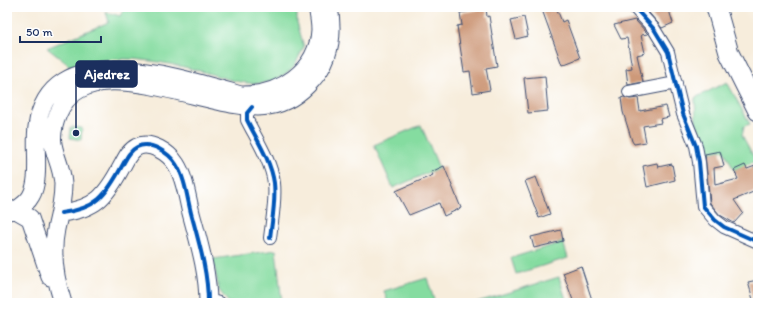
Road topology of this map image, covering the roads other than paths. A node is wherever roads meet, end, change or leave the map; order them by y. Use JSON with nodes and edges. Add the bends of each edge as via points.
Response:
{"nodes":[{"id":1,"x":318,"y":7,"type":"edge"},
{"id":2,"x":329,"y":7,"type":"edge"},
{"id":3,"x":634,"y":7,"type":"edge"},
{"id":4,"x":716,"y":7,"type":"edge"},
{"id":5,"x":676,"y":83,"type":"junction"},
{"id":6,"x":629,"y":92,"type":"dead end"},
{"id":7,"x":252,"y":101,"type":"junction"},
{"id":8,"x":758,"y":111,"type":"edge"},
{"id":9,"x":11,"y":211,"type":"edge"},
{"id":10,"x":61,"y":213,"type":"junction"},
{"id":11,"x":270,"y":238,"type":"dead end"},
{"id":12,"x":758,"y":242,"type":"edge"},
{"id":13,"x":61,"y":298,"type":"edge"},
{"id":14,"x":212,"y":302,"type":"edge"}],
"edges":[{"from":1,"to":7,"type":"main road","via":[[320,31],[308,65],[283,87]]},
{"from":2,"to":7,"type":"main road","via":[[331,35],[328,55],[317,74],[305,88],[289,100],[268,106]]},
{"from":3,"to":5,"type":"street","via":[[654,29],[668,52]]},
{"from":4,"to":8,"type":"main road","via":[[729,53]]},
{"from":5,"to":6,"type":"street"},
{"from":5,"to":12,"type":"street","via":[[683,114],[696,146],[703,206],[724,226]]},
{"from":7,"to":9,"type":"main road","via":[[241,95],[142,70],[88,72],[60,84],[42,107],[37,126],[35,184],[32,195],[27,202]]},
{"from":7,"to":10,"type":"main road","via":[[235,106],[138,83],[94,84],[78,91],[58,112],[52,135],[52,147],[62,180]]},
{"from":7,"to":11,"type":"street","via":[[247,113],[248,120],[268,162],[274,182]]},
{"from":9,"to":13,"type":"main road","via":[[30,218],[50,277]]},
{"from":10,"to":13,"type":"main road","via":[[54,247],[54,266]]},
{"from":10,"to":14,"type":"main road","via":[[86,208],[100,199],[109,189],[130,152],[138,146],[166,152],[176,164],[185,185]]}]}
